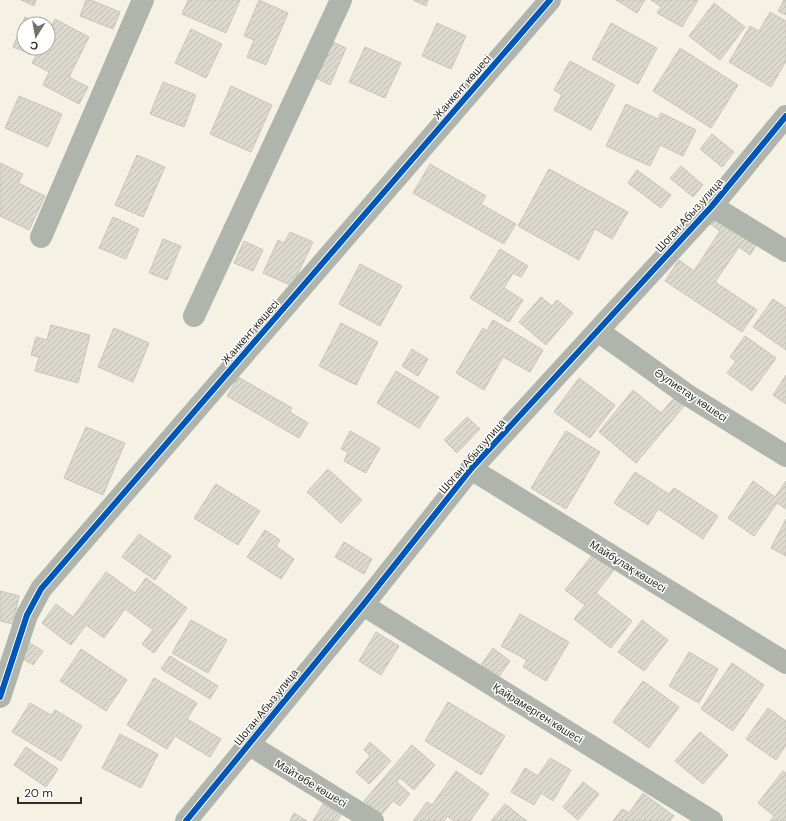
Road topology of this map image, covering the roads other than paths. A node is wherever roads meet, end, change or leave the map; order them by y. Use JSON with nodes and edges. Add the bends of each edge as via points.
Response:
{"nodes":[{"id":1,"x":143,"y":0,"type":"edge"},
{"id":2,"x":341,"y":0,"type":"edge"},
{"id":3,"x":550,"y":0,"type":"edge"},
{"id":4,"x":786,"y":116,"type":"edge"},
{"id":5,"x":712,"y":206,"type":"junction"},
{"id":6,"x":41,"y":237,"type":"dead end"},
{"id":7,"x":786,"y":251,"type":"edge"},
{"id":8,"x":194,"y":316,"type":"dead end"},
{"id":9,"x":598,"y":330,"type":"junction"},
{"id":10,"x":786,"y":456,"type":"edge"},
{"id":11,"x":471,"y":469,"type":"junction"},
{"id":12,"x":363,"y":605,"type":"junction"},
{"id":13,"x":786,"y":663,"type":"edge"},
{"id":14,"x":0,"y":697,"type":"edge"},
{"id":15,"x":248,"y":744,"type":"junction"},
{"id":16,"x":186,"y":821,"type":"edge"},
{"id":17,"x":373,"y":821,"type":"edge"},
{"id":18,"x":712,"y":821,"type":"edge"}],
"edges":[{"from":1,"to":6,"type":"street"},
{"from":2,"to":8,"type":"street"},
{"from":3,"to":14,"type":"street","name":"Жанкент көшесі","via":[[41,589],[27,615]]},
{"from":4,"to":5,"type":"street","name":"Шоган Абыз улица"},
{"from":5,"to":7,"type":"street"},
{"from":5,"to":9,"type":"street","name":"Шоган Абыз улица"},
{"from":9,"to":10,"type":"street","name":"Әулиетау көшесі","via":[[686,394]]},
{"from":9,"to":11,"type":"street","name":"Шоган Абыз улица"},
{"from":11,"to":12,"type":"street","name":"Шоган Абыз улица"},
{"from":11,"to":13,"type":"street","name":"Майбұлақ көшесі"},
{"from":12,"to":15,"type":"street","name":"Шоган Абыз улица"},
{"from":12,"to":18,"type":"street","name":"Қайрамерген көшесі"},
{"from":15,"to":16,"type":"street","name":"Шоган Абыз улица"},
{"from":15,"to":17,"type":"street","name":"Майтөбе көшесі"}]}
